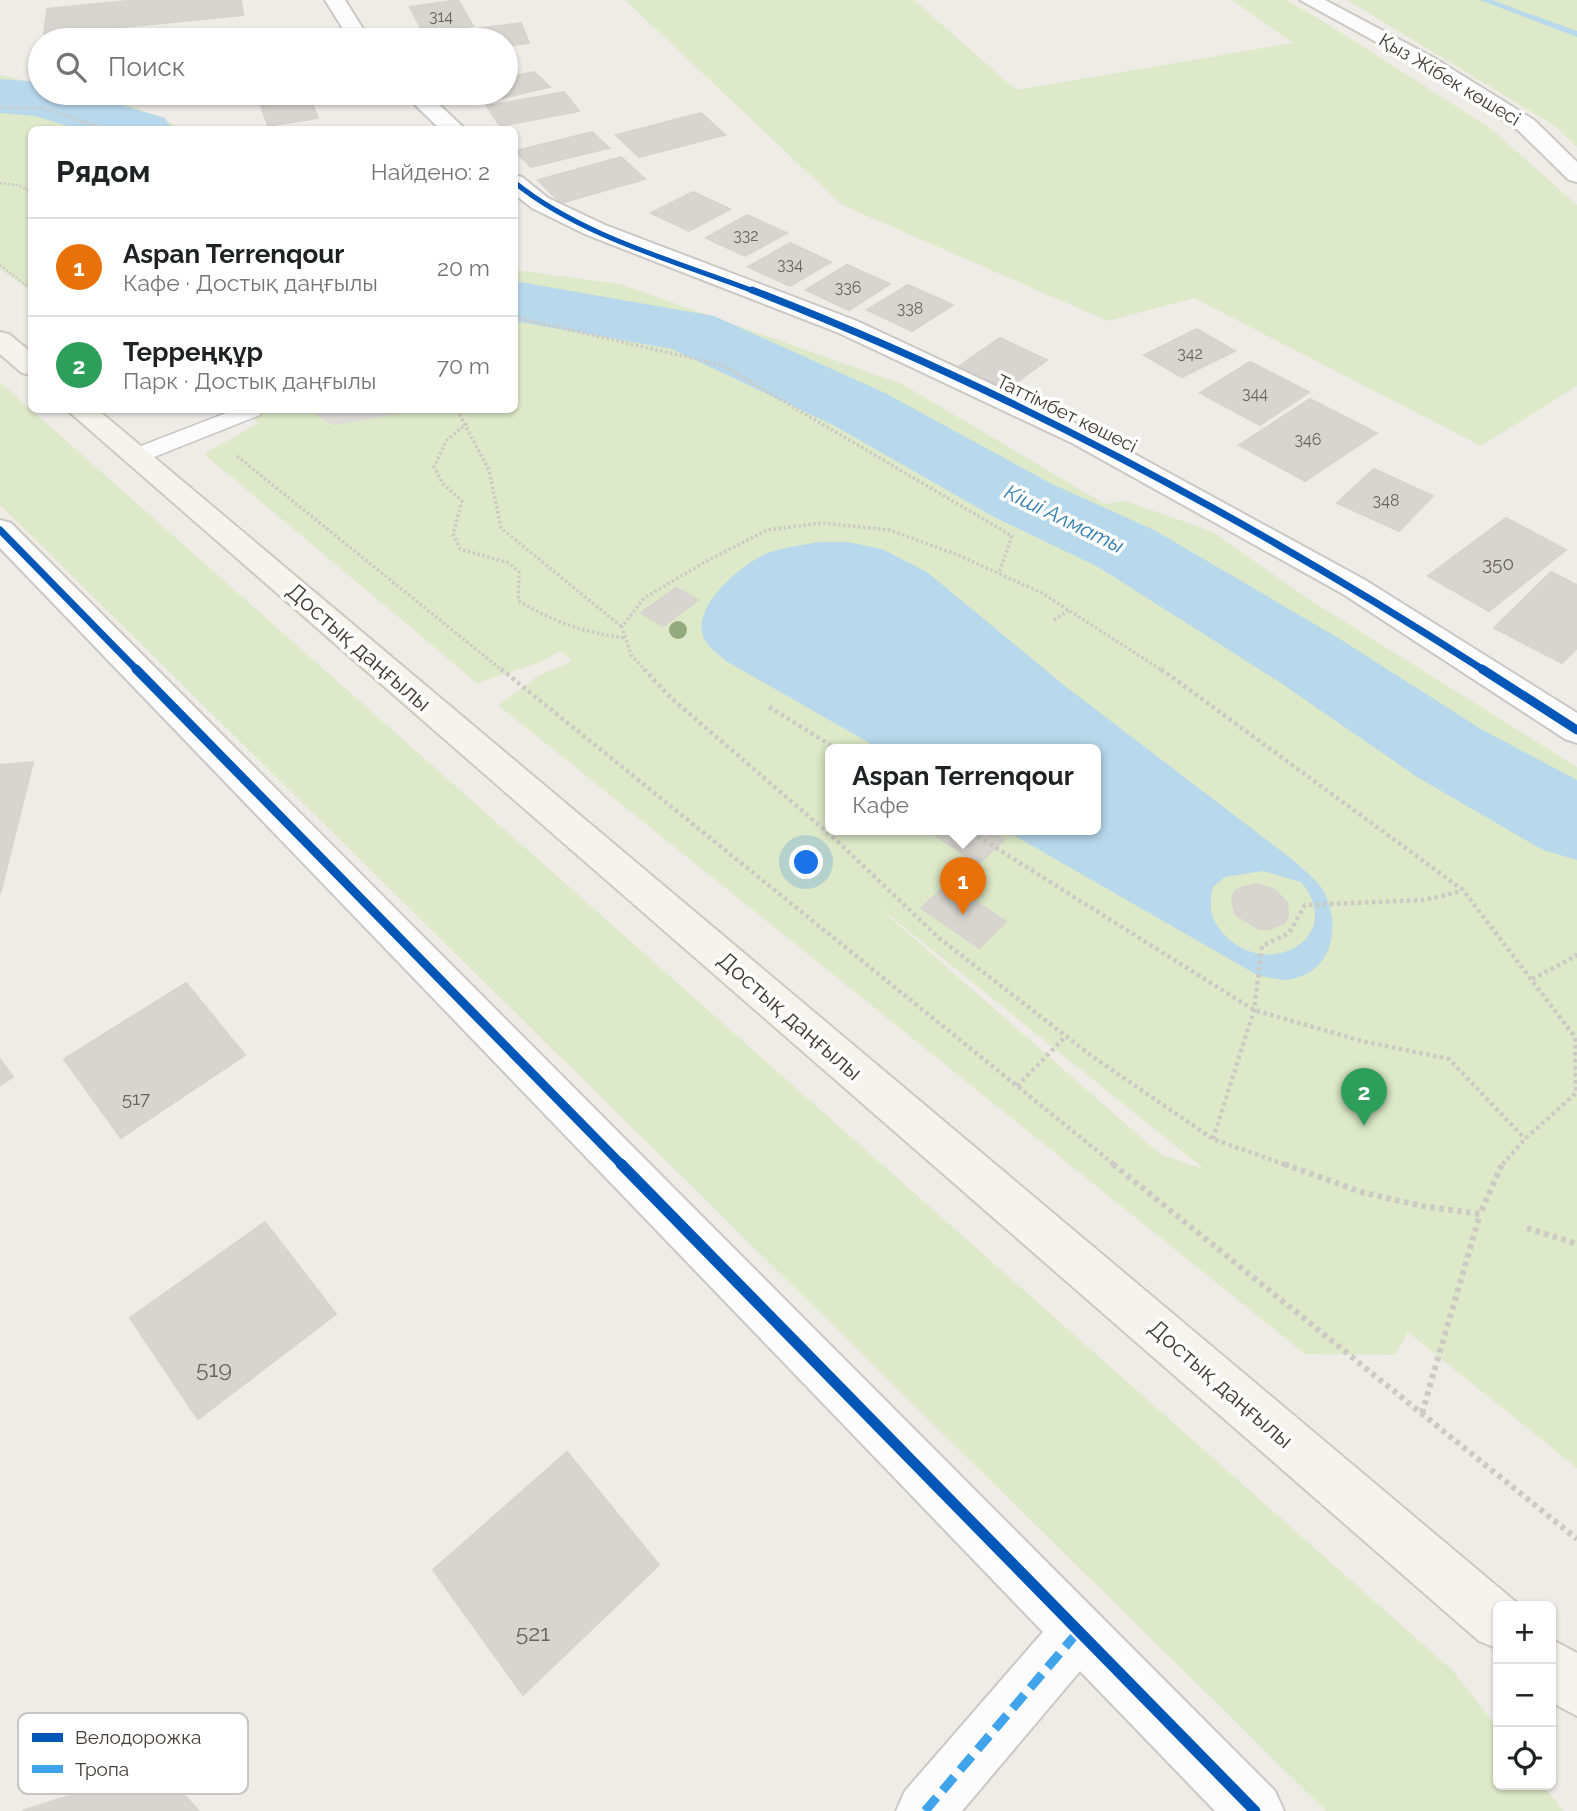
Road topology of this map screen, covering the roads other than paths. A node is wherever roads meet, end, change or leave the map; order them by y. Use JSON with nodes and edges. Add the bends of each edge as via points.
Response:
{"nodes":[{"id":1,"x":335,"y":0,"type":"edge"},
{"id":2,"x":1310,"y":0,"type":"edge"},
{"id":3,"x":352,"y":28,"type":"edge"},
{"id":4,"x":427,"y":105,"type":"edge"},
{"id":5,"x":451,"y":126,"type":"edge"},
{"id":6,"x":1577,"y":175,"type":"edge"},
{"id":7,"x":518,"y":185,"type":"edge"},
{"id":8,"x":0,"y":340,"type":"edge"},
{"id":9,"x":28,"y":364,"type":"edge"},
{"id":10,"x":85,"y":413,"type":"edge"},
{"id":11,"x":244,"y":413,"type":"edge"},
{"id":12,"x":136,"y":456,"type":"junction"},
{"id":13,"x":0,"y":530,"type":"edge"},
{"id":14,"x":1577,"y":730,"type":"edge"},
{"id":15,"x":1493,"y":1618,"type":"edge"},
{"id":16,"x":1077,"y":1633,"type":"junction"},
{"id":17,"x":1556,"y":1671,"type":"edge"},
{"id":18,"x":1577,"y":1689,"type":"edge"},
{"id":19,"x":925,"y":1811,"type":"edge"},
{"id":20,"x":1255,"y":1811,"type":"edge"}],
"edges":[{"from":1,"to":3,"type":"street"},
{"from":2,"to":6,"type":"street","name":"Қыз Жібек көшесі","via":[[1427,62],[1526,125]]},
{"from":4,"to":5,"type":"street"},
{"from":7,"to":14,"type":"street","name":"Таттімбет көшесі","via":[[540,203],[596,230],[848,327],[1084,438],[1354,587]]},
{"from":8,"to":9,"type":"main road"},
{"from":10,"to":12,"type":"main road","name":"Достық даңғылы"},
{"from":11,"to":12,"type":"lane"},
{"from":12,"to":15,"type":"main road","name":"Достық даңғылы"},
{"from":13,"to":16,"type":"street"},
{"from":16,"to":19,"type":"street"},
{"from":16,"to":20,"type":"street"},
{"from":17,"to":18,"type":"main road"}]}
